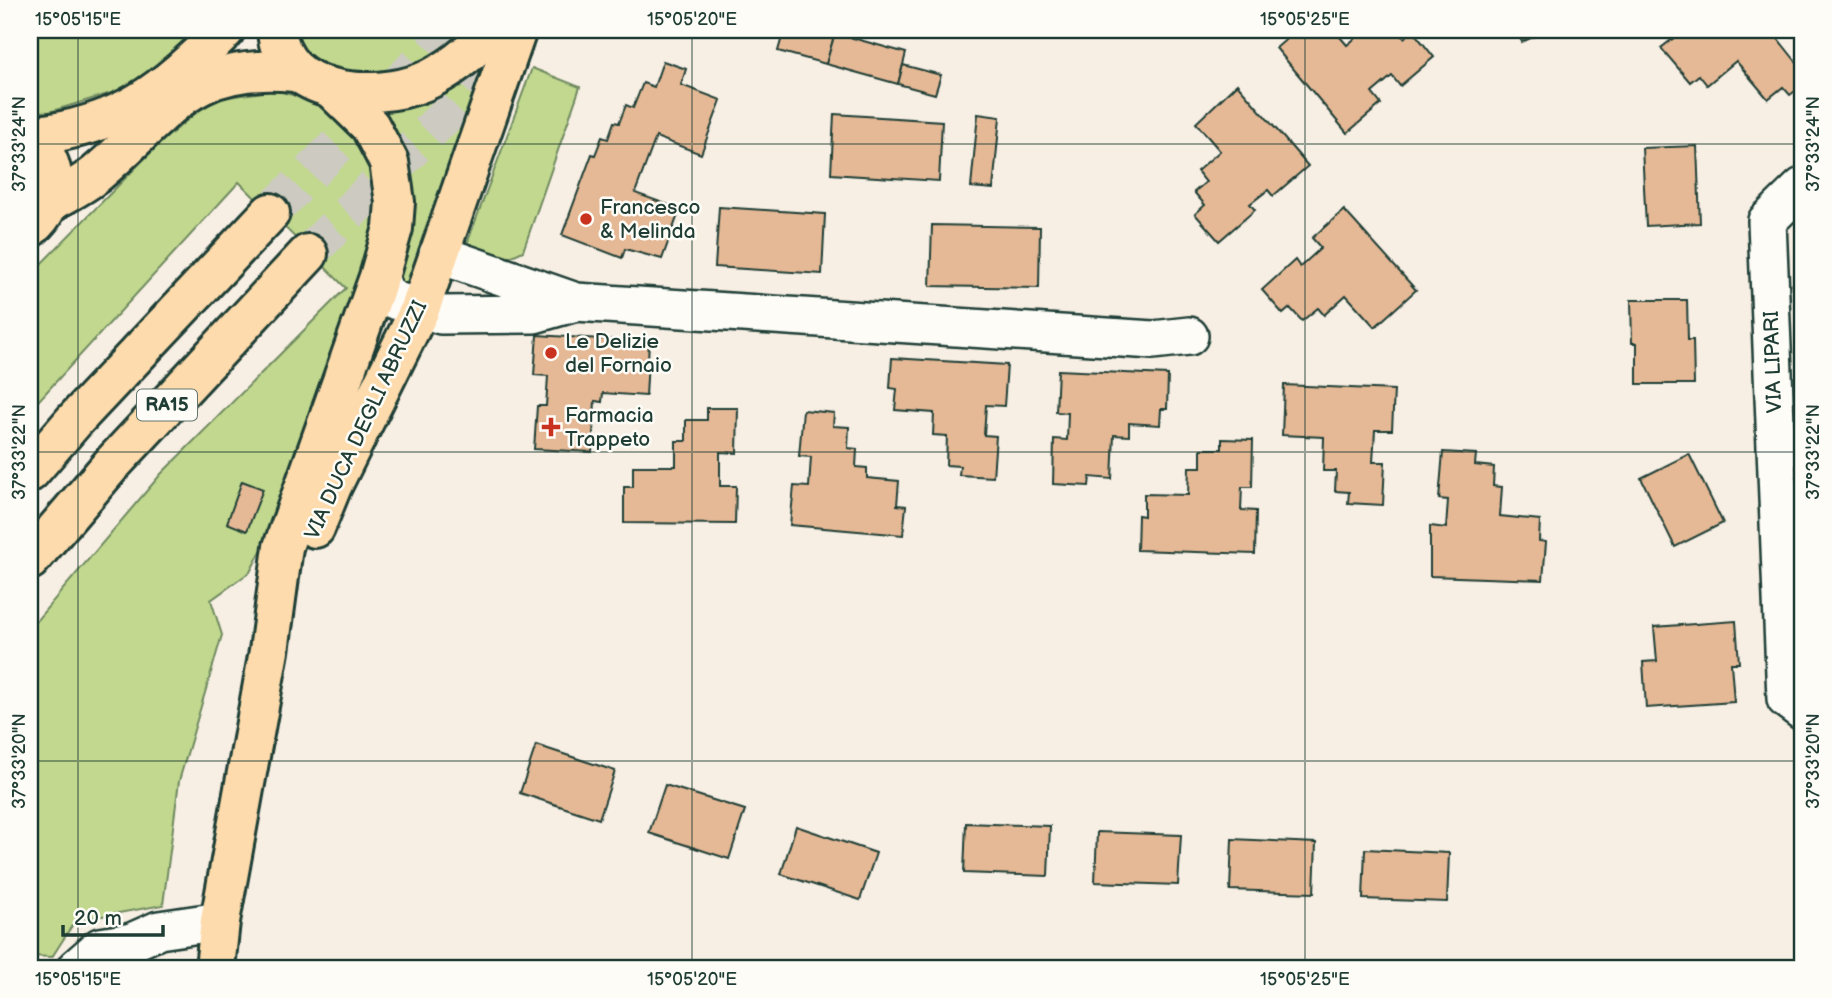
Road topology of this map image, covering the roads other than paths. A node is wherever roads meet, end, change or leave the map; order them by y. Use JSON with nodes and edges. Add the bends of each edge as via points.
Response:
{"nodes":[{"id":1,"x":225,"y":30,"type":"edge"},
{"id":2,"x":277,"y":30,"type":"edge"},
{"id":3,"x":491,"y":30,"type":"edge"},
{"id":4,"x":517,"y":30,"type":"edge"},
{"id":5,"x":295,"y":72,"type":"junction"},
{"id":6,"x":333,"y":89,"type":"junction"},
{"id":7,"x":30,"y":136,"type":"edge"},
{"id":8,"x":1802,"y":187,"type":"edge"},
{"id":9,"x":270,"y":213,"type":"tunnel mouth"},
{"id":10,"x":39,"y":216,"type":"edge"},
{"id":11,"x":308,"y":254,"type":"tunnel mouth"},
{"id":12,"x":438,"y":254,"type":"junction"},
{"id":13,"x":379,"y":277,"type":"junction"},
{"id":14,"x":576,"y":302,"type":"junction"},
{"id":15,"x":420,"y":309,"type":"junction"},
{"id":16,"x":1189,"y":337,"type":"dead end"},
{"id":17,"x":30,"y":472,"type":"edge"},
{"id":18,"x":30,"y":559,"type":"edge"},
{"id":19,"x":269,"y":651,"type":"junction"},
{"id":20,"x":1802,"y":711,"type":"edge"},
{"id":21,"x":220,"y":921,"type":"junction"},
{"id":22,"x":105,"y":959,"type":"edge"},
{"id":23,"x":215,"y":968,"type":"edge"}],
"edges":[{"from":1,"to":7,"type":"main road","via":[[175,79],[137,106],[89,124]]},
{"from":2,"to":5,"type":"main road","via":[[281,50]]},
{"from":3,"to":6,"type":"main road","via":[[461,58],[419,84],[388,92]]},
{"from":4,"to":12,"type":"main road","name":"VIA DUCA DEGLI ABRUZZI"},
{"from":5,"to":6,"type":"main road"},
{"from":5,"to":10,"type":"main road","via":[[244,70],[209,79],[174,102],[93,177]]},
{"from":6,"to":13,"type":"main road","via":[[370,126],[388,162],[395,202],[393,228]]},
{"from":7,"to":10,"type":"main road","via":[[50,162],[53,187]]},
{"from":8,"to":20,"type":"street","name":"VIA LIPARI","via":[[1767,221],[1786,699]]},
{"from":9,"to":17,"type":"main road","number":"RA15"},
{"from":11,"to":18,"type":"main road","number":"RA15"},
{"from":12,"to":14,"type":"street"},
{"from":12,"to":15,"type":"main road","name":"VIA DUCA DEGLI ABRUZZI"},
{"from":13,"to":15,"type":"street","via":[[385,293]]},
{"from":13,"to":19,"type":"main road","via":[[283,547]]},
{"from":14,"to":15,"type":"street","via":[[534,314],[441,315]]},
{"from":14,"to":16,"type":"street","via":[[1153,340]]},
{"from":15,"to":19,"type":"main road","name":"VIA DUCA DEGLI ABRUZZI","via":[[332,486]]},
{"from":19,"to":21,"type":"main road"},
{"from":21,"to":22,"type":"street","via":[[159,930]]},
{"from":21,"to":23,"type":"main road"}]}
